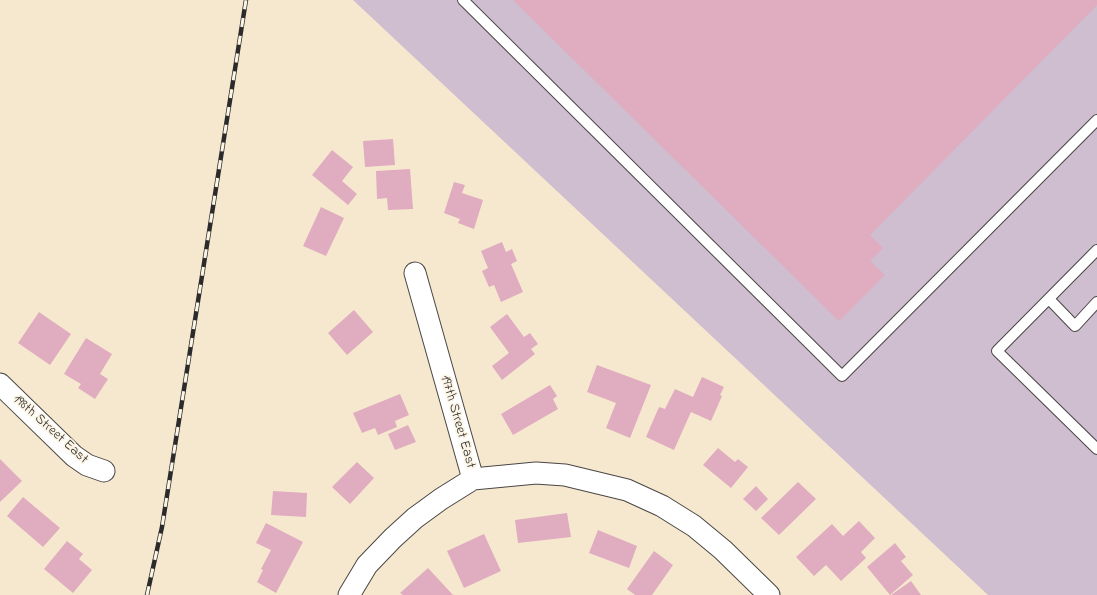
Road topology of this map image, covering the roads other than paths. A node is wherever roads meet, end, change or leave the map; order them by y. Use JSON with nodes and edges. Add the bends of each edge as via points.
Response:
{"nodes":[{"id":1,"x":463,"y":0,"type":"edge"},
{"id":2,"x":1097,"y":120,"type":"edge"},
{"id":3,"x":1097,"y":250,"type":"edge"},
{"id":4,"x":415,"y":273,"type":"dead end"},
{"id":5,"x":1049,"y":299,"type":"junction"},
{"id":6,"x":1097,"y":302,"type":"edge"},
{"id":7,"x":0,"y":384,"type":"edge"},
{"id":8,"x":1097,"y":447,"type":"edge"},
{"id":9,"x":104,"y":471,"type":"dead end"},
{"id":10,"x":473,"y":479,"type":"junction"},
{"id":11,"x":349,"y":595,"type":"edge"},
{"id":12,"x":769,"y":595,"type":"edge"}],
"edges":[{"from":1,"to":2,"type":"lane","via":[[842,376]]},
{"from":3,"to":5,"type":"lane"},
{"from":4,"to":10,"type":"street","name":"197th Street East"},
{"from":5,"to":6,"type":"lane","via":[[1074,326]]},
{"from":5,"to":8,"type":"lane","via":[[997,351]]},
{"from":7,"to":9,"type":"street","name":"198th Street East","via":[[74,456],[87,465]]},
{"from":10,"to":11,"type":"street","via":[[414,518],[367,565]]},
{"from":10,"to":12,"type":"street","name":"197th Street East","via":[[536,473],[565,475],[627,490],[662,506],[694,526],[724,550]]}]}
